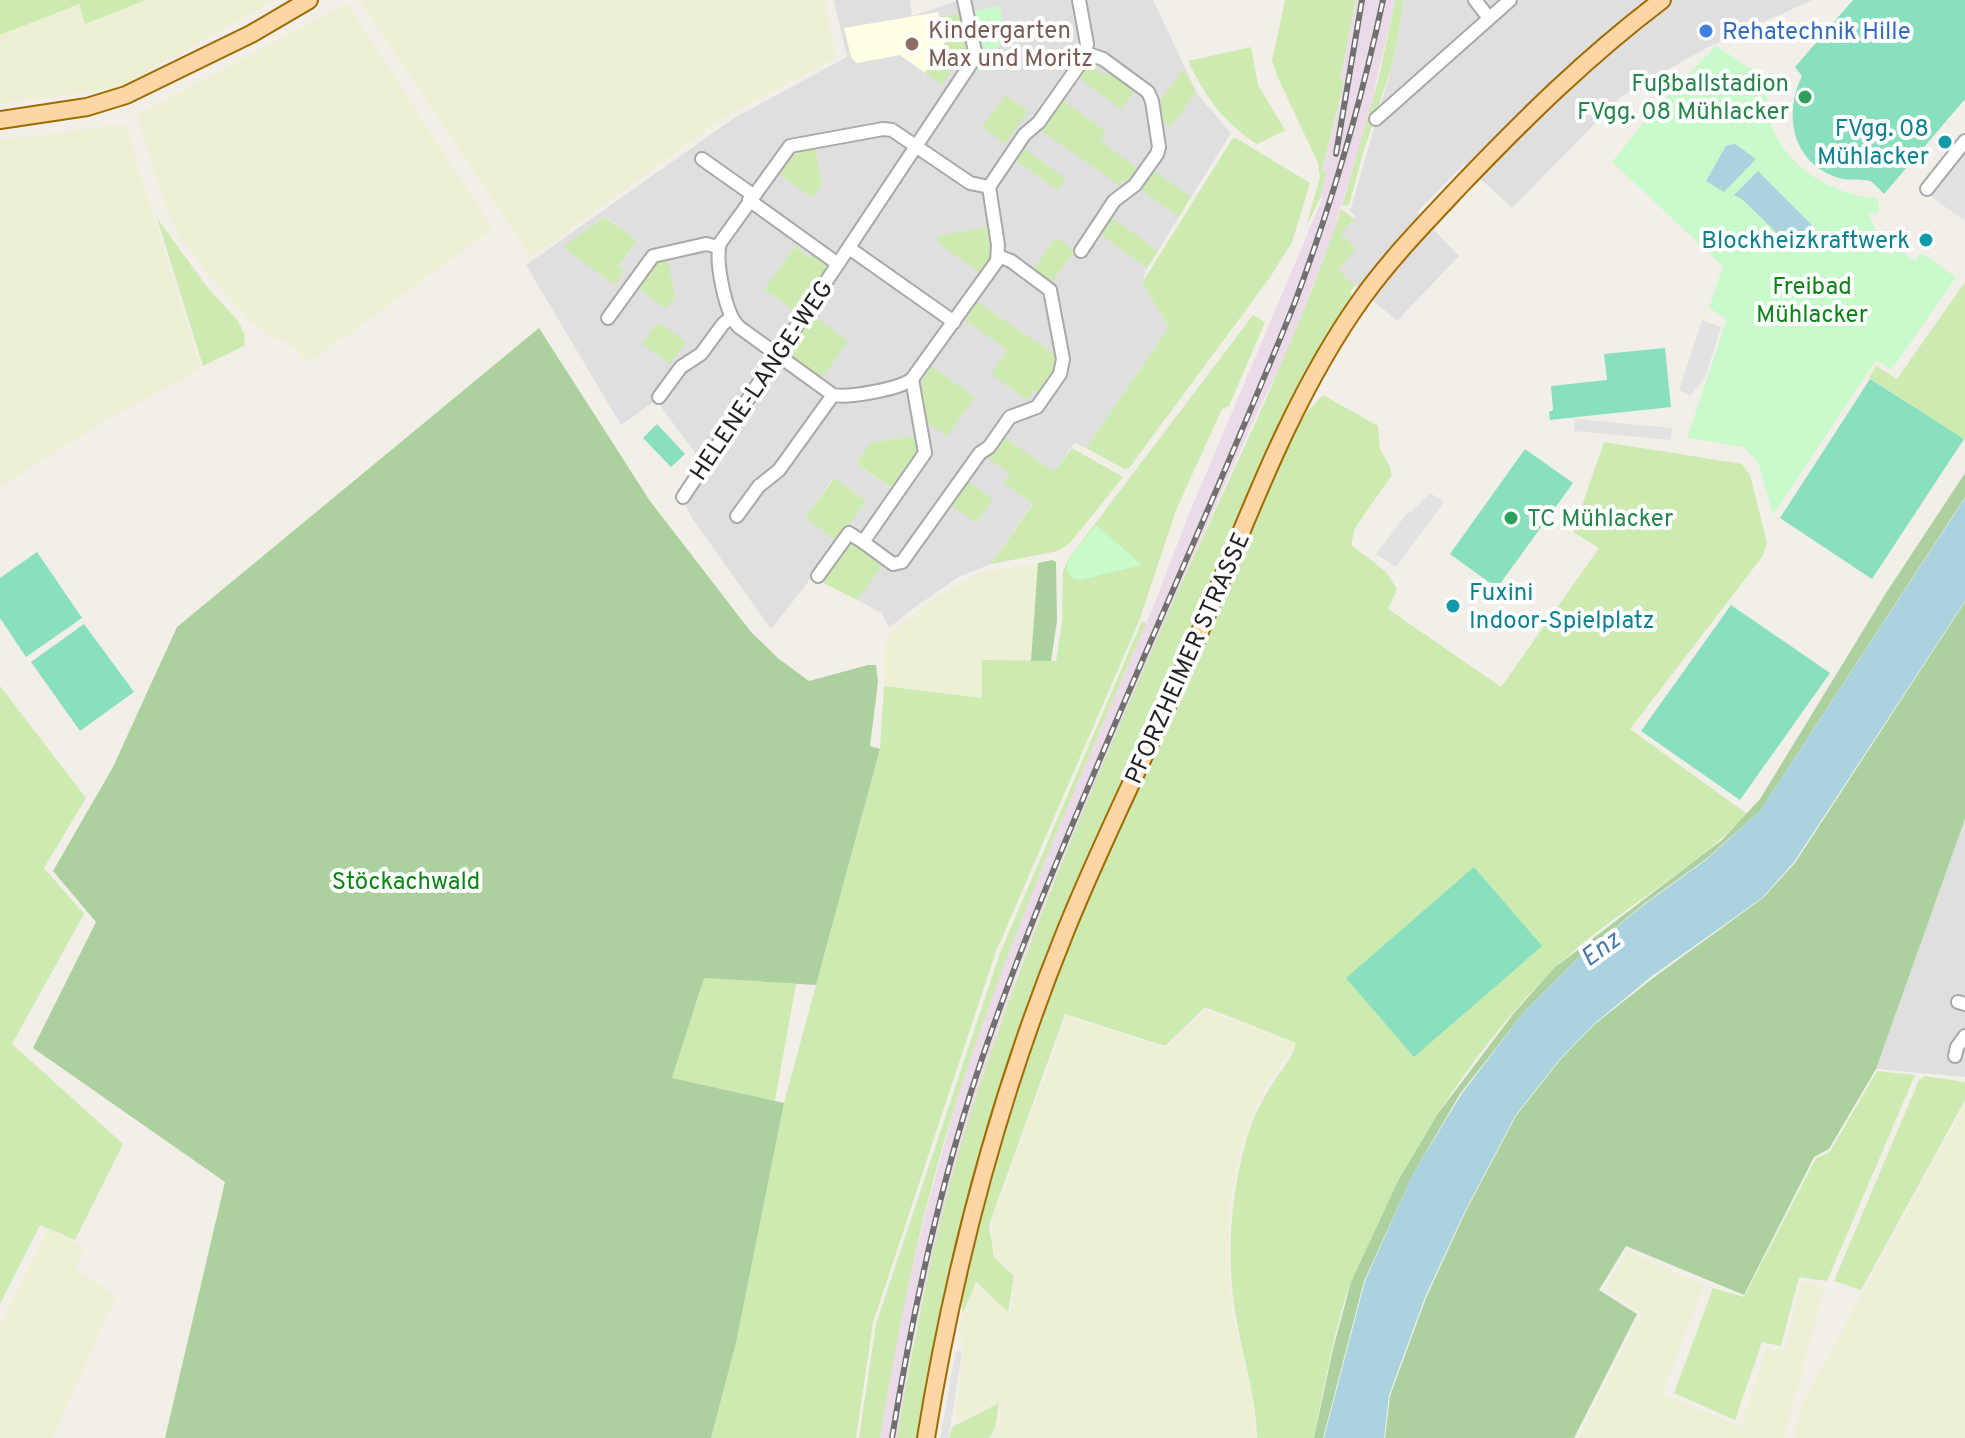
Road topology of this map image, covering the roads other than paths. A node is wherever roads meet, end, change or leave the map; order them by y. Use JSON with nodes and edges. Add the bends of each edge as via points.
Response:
{"nodes":[{"id":1,"x":309,"y":0,"type":"edge"},
{"id":2,"x":964,"y":0,"type":"edge"},
{"id":3,"x":1079,"y":0,"type":"edge"},
{"id":4,"x":1475,"y":0,"type":"edge"},
{"id":5,"x":1510,"y":0,"type":"edge"},
{"id":6,"x":1662,"y":0,"type":"edge"},
{"id":7,"x":1489,"y":18,"type":"junction"},
{"id":8,"x":1086,"y":53,"type":"junction"},
{"id":9,"x":1376,"y":119,"type":"dead end"},
{"id":10,"x":0,"y":120,"type":"edge"},
{"id":11,"x":1965,"y":141,"type":"edge"},
{"id":12,"x":916,"y":146,"type":"junction"},
{"id":13,"x":702,"y":159,"type":"dead end"},
{"id":14,"x":989,"y":187,"type":"junction"},
{"id":15,"x":1927,"y":189,"type":"dead end"},
{"id":16,"x":751,"y":198,"type":"junction"},
{"id":17,"x":718,"y":247,"type":"junction"},
{"id":18,"x":849,"y":248,"type":"junction"},
{"id":19,"x":1081,"y":251,"type":"dead end"},
{"id":20,"x":998,"y":256,"type":"junction"},
{"id":21,"x":838,"y":264,"type":"junction"},
{"id":22,"x":608,"y":318,"type":"dead end"},
{"id":23,"x":730,"y":318,"type":"junction"},
{"id":24,"x":954,"y":322,"type":"junction"},
{"id":25,"x":778,"y":355,"type":"junction"},
{"id":26,"x":912,"y":379,"type":"junction"},
{"id":27,"x":833,"y":395,"type":"junction"},
{"id":28,"x":659,"y":397,"type":"dead end"},
{"id":29,"x":683,"y":497,"type":"dead end"},
{"id":30,"x":737,"y":516,"type":"dead end"},
{"id":31,"x":863,"y":542,"type":"junction"},
{"id":32,"x":818,"y":576,"type":"dead end"},
{"id":33,"x":1965,"y":1036,"type":"edge"},
{"id":34,"x":1955,"y":1056,"type":"dead end"},
{"id":35,"x":926,"y":1438,"type":"edge"}],
"edges":[{"from":1,"to":10,"type":"main road","via":[[126,95],[87,107]]},
{"from":2,"to":12,"type":"street","name":"HELENE-LANGE-WEG","via":[[976,56]]},
{"from":3,"to":8,"type":"street"},
{"from":4,"to":7,"type":"street"},
{"from":5,"to":7,"type":"street"},
{"from":6,"to":35,"type":"main road","name":"PFORZHEIMER STRASSE","via":[[1580,66],[1406,244],[1352,312],[1307,389],[1046,980],[970,1217]]},
{"from":7,"to":9,"type":"street"},
{"from":8,"to":14,"type":"street"},
{"from":8,"to":19,"type":"street","via":[[1148,92],[1159,147]]},
{"from":11,"to":15,"type":"street"},
{"from":12,"to":14,"type":"street","via":[[970,183]]},
{"from":12,"to":16,"type":"street","via":[[898,132],[883,129],[795,144]]},
{"from":12,"to":18,"type":"street","name":"HELENE-LANGE-WEG"},
{"from":13,"to":16,"type":"street","name":"HELENE-LANGE-WEG"},
{"from":14,"to":20,"type":"street"},
{"from":16,"to":17,"type":"street"},
{"from":16,"to":21,"type":"street","name":"HELENE-LANGE-WEG"},
{"from":17,"to":22,"type":"street","via":[[706,244],[653,256]]},
{"from":17,"to":23,"type":"street"},
{"from":18,"to":21,"type":"street","name":"HELENE-LANGE-WEG"},
{"from":18,"to":24,"type":"street"},
{"from":20,"to":24,"type":"street"},
{"from":20,"to":31,"type":"street","via":[[1050,290],[1063,359],[1060,374],[1037,407],[1010,417],[902,562],[893,564]]},
{"from":21,"to":25,"type":"street","name":"HELENE-LANGE-WEG"},
{"from":23,"to":25,"type":"street"},
{"from":23,"to":28,"type":"street"},
{"from":24,"to":26,"type":"street"},
{"from":25,"to":27,"type":"street"},
{"from":25,"to":29,"type":"street","name":"HELENE-LANGE-WEG"},
{"from":26,"to":27,"type":"street","via":[[901,386]]},
{"from":26,"to":31,"type":"street","via":[[925,453]]},
{"from":27,"to":30,"type":"street","via":[[779,470]]},
{"from":31,"to":32,"type":"street","via":[[849,533]]},
{"from":33,"to":34,"type":"street"}]}
